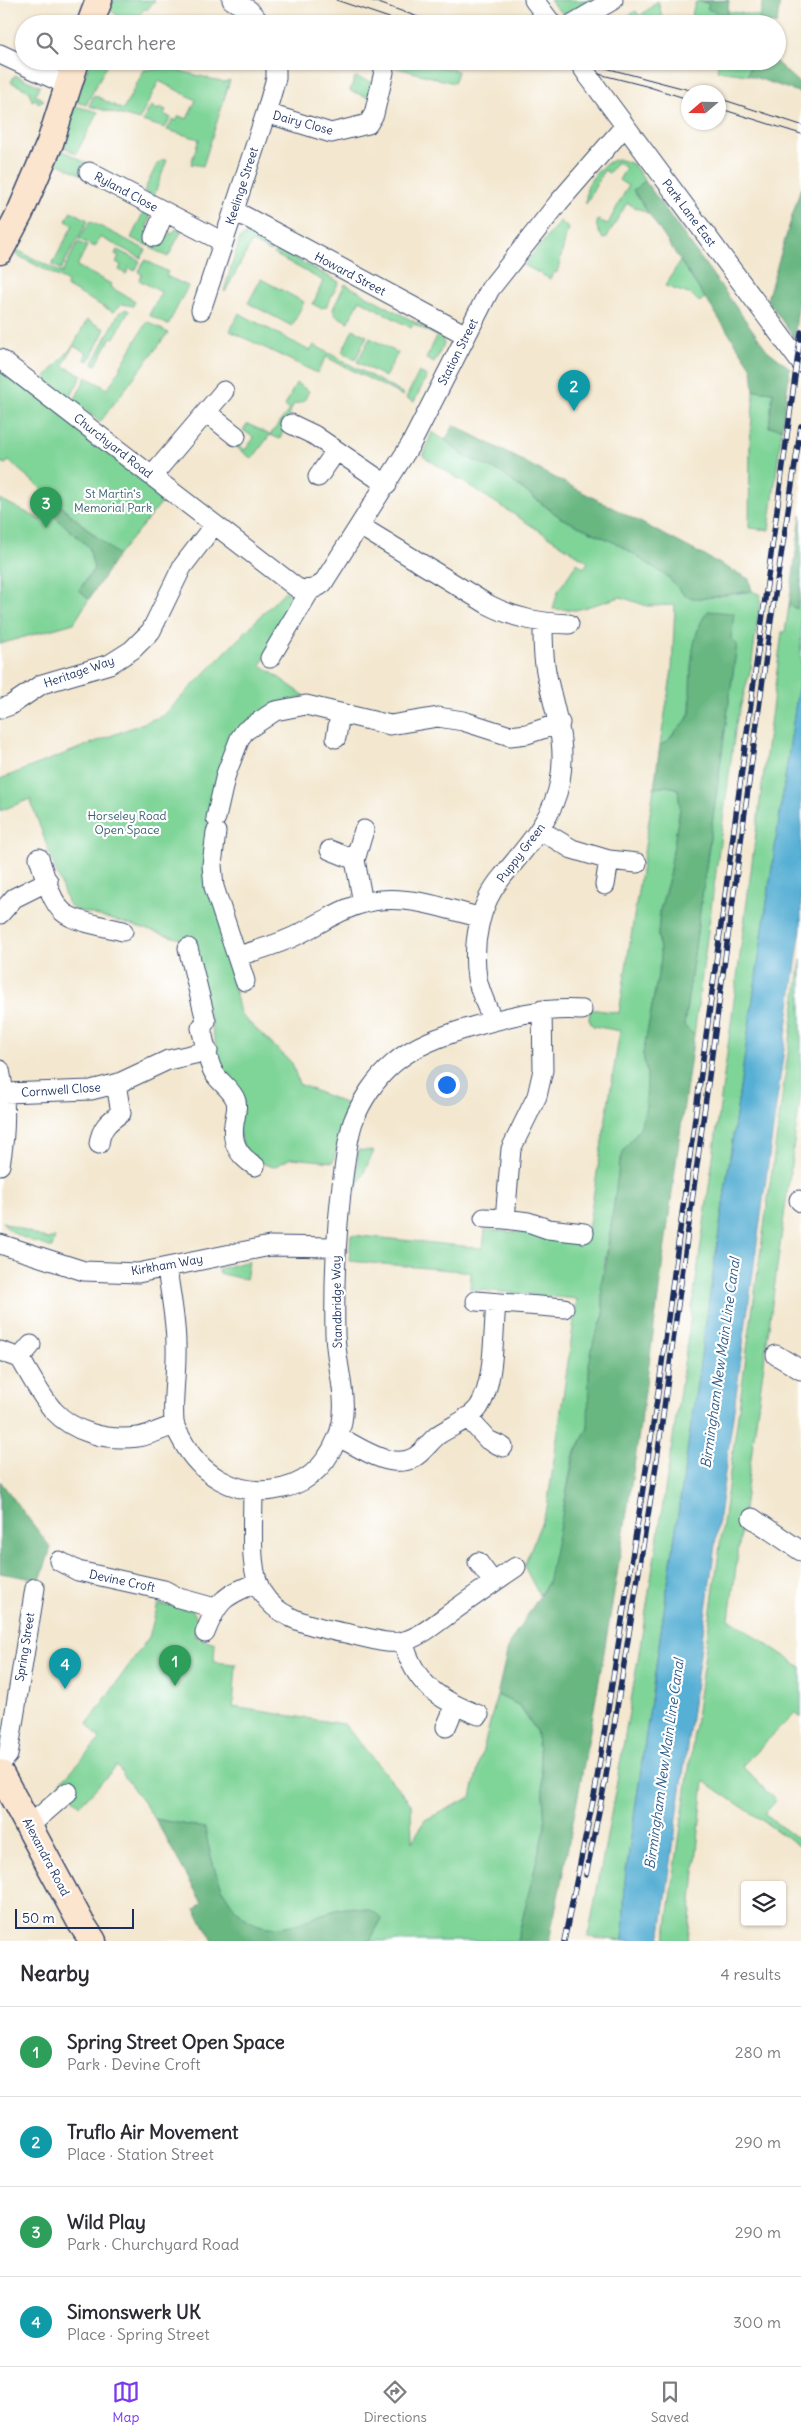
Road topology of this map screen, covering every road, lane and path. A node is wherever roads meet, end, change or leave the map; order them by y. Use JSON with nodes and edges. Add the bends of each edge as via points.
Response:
{"nodes":[{"id":1,"x":99,"y":0,"type":"edge"},
{"id":2,"x":232,"y":0,"type":"edge"},
{"id":3,"x":534,"y":0,"type":"edge"},
{"id":4,"x":613,"y":0,"type":"edge"},
{"id":5,"x":93,"y":15,"type":"edge"},
{"id":6,"x":254,"y":15,"type":"edge"},
{"id":7,"x":545,"y":15,"type":"edge"},
{"id":8,"x":587,"y":15,"type":"edge"},
{"id":9,"x":0,"y":54,"type":"edge"},
{"id":10,"x":15,"y":61,"type":"edge"},
{"id":11,"x":35,"y":70,"type":"edge"},
{"id":12,"x":73,"y":70,"type":"edge"},
{"id":13,"x":276,"y":70,"type":"edge"},
{"id":14,"x":584,"y":70,"type":"edge"},
{"id":15,"x":384,"y":72,"type":"dead end"},
{"id":16,"x":67,"y":85,"type":"junction"},
{"id":17,"x":266,"y":113,"type":"junction"},
{"id":18,"x":624,"y":127,"type":"junction"},
{"id":19,"x":88,"y":172,"type":"dead end"},
{"id":20,"x":235,"y":211,"type":"junction"},
{"id":21,"x":164,"y":213,"type":"junction"},
{"id":22,"x":154,"y":237,"type":"dead end"},
{"id":23,"x":224,"y":242,"type":"junction"},
{"id":24,"x":0,"y":251,"type":"edge"},
{"id":25,"x":201,"y":310,"type":"dead end"},
{"id":26,"x":466,"y":335,"type":"junction"},
{"id":27,"x":0,"y":359,"type":"edge"},
{"id":28,"x":801,"y":363,"type":"edge"},
{"id":29,"x":224,"y":391,"type":"dead end"},
{"id":30,"x":206,"y":412,"type":"junction"},
{"id":31,"x":291,"y":424,"type":"dead end"},
{"id":32,"x":236,"y":436,"type":"dead end"},
{"id":33,"x":336,"y":451,"type":"junction"},
{"id":34,"x":152,"y":476,"type":"junction"},
{"id":35,"x":318,"y":477,"type":"dead end"},
{"id":36,"x":387,"y":484,"type":"junction"},
{"id":37,"x":214,"y":525,"type":"junction"},
{"id":38,"x":360,"y":526,"type":"junction"},
{"id":39,"x":304,"y":588,"type":"junction"},
{"id":40,"x":543,"y":623,"type":"junction"},
{"id":41,"x":569,"y":624,"type":"dead end"},
{"id":42,"x":270,"y":658,"type":"dead end"},
{"id":43,"x":0,"y":709,"type":"edge"},
{"id":44,"x":340,"y":714,"type":"junction"},
{"id":45,"x":560,"y":723,"type":"junction"},
{"id":46,"x":336,"y":738,"type":"dead end"},
{"id":47,"x":364,"y":830,"type":"dead end"},
{"id":48,"x":540,"y":830,"type":"junction"},
{"id":49,"x":330,"y":850,"type":"dead end"},
{"id":50,"x":39,"y":858,"type":"dead end"},
{"id":51,"x":355,"y":860,"type":"junction"},
{"id":52,"x":609,"y":860,"type":"junction"},
{"id":53,"x":637,"y":863,"type":"dead end"},
{"id":54,"x":48,"y":881,"type":"junction"},
{"id":55,"x":606,"y":885,"type":"dead end"},
{"id":56,"x":364,"y":903,"type":"junction"},
{"id":57,"x":0,"y":914,"type":"edge"},
{"id":58,"x":481,"y":918,"type":"junction"},
{"id":59,"x":123,"y":930,"type":"dead end"},
{"id":60,"x":188,"y":948,"type":"dead end"},
{"id":61,"x":238,"y":956,"type":"junction"},
{"id":62,"x":245,"y":981,"type":"dead end"},
{"id":63,"x":542,"y":1010,"type":"junction"},
{"id":64,"x":582,"y":1010,"type":"dead end"},
{"id":65,"x":493,"y":1020,"type":"junction"},
{"id":66,"x":208,"y":1051,"type":"junction"},
{"id":67,"x":0,"y":1070,"type":"edge"},
{"id":68,"x":116,"y":1084,"type":"junction"},
{"id":69,"x":5,"y":1093,"type":"junction"},
{"id":70,"x":99,"y":1144,"type":"dead end"},
{"id":71,"x":0,"y":1165,"type":"edge"},
{"id":72,"x":255,"y":1166,"type":"dead end"},
{"id":73,"x":484,"y":1218,"type":"dead end"},
{"id":74,"x":504,"y":1219,"type":"junction"},
{"id":75,"x":584,"y":1233,"type":"dead end"},
{"id":76,"x":0,"y":1244,"type":"edge"},
{"id":77,"x":336,"y":1247,"type":"junction"},
{"id":78,"x":167,"y":1268,"type":"junction"},
{"id":79,"x":476,"y":1301,"type":"dead end"},
{"id":80,"x":496,"y":1303,"type":"junction"},
{"id":81,"x":564,"y":1308,"type":"dead end"},
{"id":82,"x":0,"y":1351,"type":"edge"},
{"id":83,"x":776,"y":1355,"type":"dead end"},
{"id":84,"x":801,"y":1370,"type":"edge"},
{"id":85,"x":468,"y":1417,"type":"junction"},
{"id":86,"x":174,"y":1425,"type":"junction"},
{"id":87,"x":339,"y":1437,"type":"junction"},
{"id":88,"x":503,"y":1447,"type":"dead end"},
{"id":89,"x":253,"y":1492,"type":"junction"},
{"id":90,"x":752,"y":1518,"type":"dead end"},
{"id":91,"x":801,"y":1551,"type":"edge"},
{"id":92,"x":59,"y":1561,"type":"dead end"},
{"id":93,"x":478,"y":1562,"type":"dead end"},
{"id":94,"x":516,"y":1566,"type":"dead end"},
{"id":95,"x":493,"y":1582,"type":"junction"},
{"id":96,"x":256,"y":1583,"type":"junction"},
{"id":97,"x":35,"y":1588,"type":"dead end"},
{"id":98,"x":215,"y":1608,"type":"junction"},
{"id":99,"x":205,"y":1633,"type":"dead end"},
{"id":100,"x":403,"y":1641,"type":"junction"},
{"id":101,"x":455,"y":1706,"type":"junction"},
{"id":102,"x":480,"y":1715,"type":"dead end"},
{"id":103,"x":446,"y":1727,"type":"dead end"},
{"id":104,"x":0,"y":1764,"type":"edge"},
{"id":105,"x":0,"y":1773,"type":"edge"},
{"id":106,"x":68,"y":1792,"type":"dead end"},
{"id":107,"x":29,"y":1826,"type":"junction"},
{"id":108,"x":93,"y":1941,"type":"edge"}],
"edges":[{"from":1,"to":5,"type":"main road"},
{"from":2,"to":6,"type":"street"},
{"from":3,"to":7,"type":"street"},
{"from":4,"to":8,"type":"street"},
{"from":9,"to":10,"type":"street"},
{"from":11,"to":16,"type":"street"},
{"from":12,"to":16,"type":"main road"},
{"from":13,"to":17,"type":"street","name":"Keelinge Street"},
{"from":14,"to":18,"type":"street","name":"Park Lane East","bridge":true},
{"from":15,"to":17,"type":"street","name":"Dairy Close","via":[[374,114],[375,127],[331,134]]},
{"from":16,"to":24,"type":"main road","via":[[50,143]]},
{"from":17,"to":20,"type":"street","name":"Keelinge Street"},
{"from":18,"to":26,"type":"street","name":"Station Street","via":[[490,288]]},
{"from":18,"to":28,"type":"street","name":"Park Lane East"},
{"from":19,"to":21,"type":"street","name":"Ryland Close"},
{"from":20,"to":23,"type":"street","name":"Keelinge Street"},
{"from":20,"to":26,"type":"street","name":"Howard Street"},
{"from":21,"to":22,"type":"street","name":"Ryland Close"},
{"from":21,"to":23,"type":"street","name":"Ryland Close"},
{"from":23,"to":25,"type":"street","name":"Keelinge Street"},
{"from":26,"to":36,"type":"street","name":"Station Street"},
{"from":27,"to":34,"type":"street","name":"Churchyard Road"},
{"from":29,"to":30,"type":"street"},
{"from":30,"to":32,"type":"street"},
{"from":30,"to":34,"type":"street"},
{"from":31,"to":33,"type":"street"},
{"from":33,"to":35,"type":"street"},
{"from":33,"to":36,"type":"street"},
{"from":34,"to":37,"type":"street","name":"Churchyard Road"},
{"from":36,"to":38,"type":"street","name":"Station Street"},
{"from":37,"to":39,"type":"street","name":"Churchyard Road"},
{"from":37,"to":43,"type":"street","name":"Heritage Way","via":[[182,567],[151,630],[132,650],[110,664],[42,684]]},
{"from":38,"to":39,"type":"street","name":"Station Street","via":[[323,583],[318,588]]},
{"from":38,"to":40,"type":"street","via":[[486,604],[507,615]]},
{"from":39,"to":42,"type":"street","name":"Station Street"},
{"from":40,"to":41,"type":"street"},
{"from":40,"to":45,"type":"street","name":"Puppy Green","via":[[547,676]]},
{"from":44,"to":45,"type":"street","via":[[390,725],[438,717],[510,736]]},
{"from":44,"to":46,"type":"street"},
{"from":44,"to":61,"type":"street","via":[[306,705],[275,711],[240,738],[226,774],[212,865],[214,887]]},
{"from":45,"to":48,"type":"street","name":"Puppy Green","via":[[563,746],[560,780],[554,805]]},
{"from":47,"to":51,"type":"street"},
{"from":48,"to":52,"type":"street","via":[[572,849]]},
{"from":48,"to":58,"type":"street","name":"Puppy Green","via":[[500,878]]},
{"from":49,"to":51,"type":"street"},
{"from":50,"to":54,"type":"street"},
{"from":51,"to":56,"type":"street"},
{"from":52,"to":53,"type":"street"},
{"from":52,"to":55,"type":"street"},
{"from":54,"to":57,"type":"street","via":[[14,898]]},
{"from":54,"to":59,"type":"street","via":[[56,904],[63,913]]},
{"from":56,"to":58,"type":"street","via":[[409,900]]},
{"from":56,"to":61,"type":"street","via":[[277,944]]},
{"from":58,"to":65,"type":"street","name":"Puppy Green","via":[[476,939],[477,979]]},
{"from":60,"to":66,"type":"street","via":[[206,1021],[201,1028]]},
{"from":61,"to":62,"type":"street"},
{"from":63,"to":64,"type":"street","name":"Standbridge Way"},
{"from":63,"to":65,"type":"street","name":"Standbridge Way"},
{"from":63,"to":74,"type":"street","via":[[543,1070],[537,1096],[511,1148]]},
{"from":65,"to":77,"type":"street","name":"Standbridge Way","via":[[409,1052],[392,1064],[376,1082],[353,1123],[341,1189]]},
{"from":66,"to":68,"type":"street","name":"Cornwell Close","via":[[168,1060]]},
{"from":66,"to":72,"type":"street","via":[[214,1073],[236,1101],[235,1145],[240,1154]]},
{"from":67,"to":69,"type":"street"},
{"from":68,"to":69,"type":"street","name":"Cornwell Close","via":[[91,1090]]},
{"from":68,"to":70,"type":"street","name":"Cornwell Close","via":[[121,1113],[105,1125]]},
{"from":69,"to":71,"type":"street","via":[[6,1127]]},
{"from":73,"to":74,"type":"street"},
{"from":74,"to":75,"type":"street"},
{"from":76,"to":78,"type":"street","name":"Kirkham Way","via":[[84,1271],[138,1273]]},
{"from":77,"to":78,"type":"street","name":"Kirkham Way","via":[[270,1246]]},
{"from":77,"to":87,"type":"street","name":"Standbridge Way","via":[[335,1337],[344,1414]]},
{"from":78,"to":86,"type":"street","name":"Standbridge Way","via":[[176,1343]]},
{"from":79,"to":80,"type":"street"},
{"from":80,"to":81,"type":"street"},
{"from":80,"to":85,"type":"street","via":[[488,1387],[478,1408]]},
{"from":82,"to":86,"type":"street","via":[[25,1352],[52,1409],[67,1423],[93,1435],[138,1437]]},
{"from":83,"to":84,"type":"street"},
{"from":85,"to":87,"type":"street","via":[[436,1437],[412,1458],[402,1461],[378,1456]]},
{"from":85,"to":88,"type":"street","via":[[488,1440]]},
{"from":86,"to":89,"type":"street","name":"Standbridge Way","via":[[189,1453],[207,1472],[230,1485]]},
{"from":87,"to":89,"type":"street","name":"Standbridge Way","via":[[328,1460],[316,1473],[300,1483]]},
{"from":89,"to":96,"type":"street","via":[[252,1559]]},
{"from":90,"to":91,"type":"street"},
{"from":92,"to":98,"type":"street","name":"Devine Croft","via":[[78,1571],[164,1590],[179,1598]]},
{"from":93,"to":95,"type":"street"},
{"from":94,"to":95,"type":"street"},
{"from":95,"to":100,"type":"street","via":[[422,1633]]},
{"from":96,"to":98,"type":"street","via":[[232,1593]]},
{"from":96,"to":100,"type":"street","via":[[268,1602],[297,1621],[386,1641]]},
{"from":97,"to":104,"type":"street","name":"Spring Street","via":[[8,1755]]},
{"from":98,"to":99,"type":"street"},
{"from":100,"to":101,"type":"street","via":[[408,1660],[420,1681]]},
{"from":101,"to":102,"type":"street"},
{"from":101,"to":103,"type":"street"},
{"from":105,"to":107,"type":"main road","name":"Alexandra Road"},
{"from":106,"to":107,"type":"street"},
{"from":107,"to":108,"type":"main road","name":"Alexandra Road"}]}
